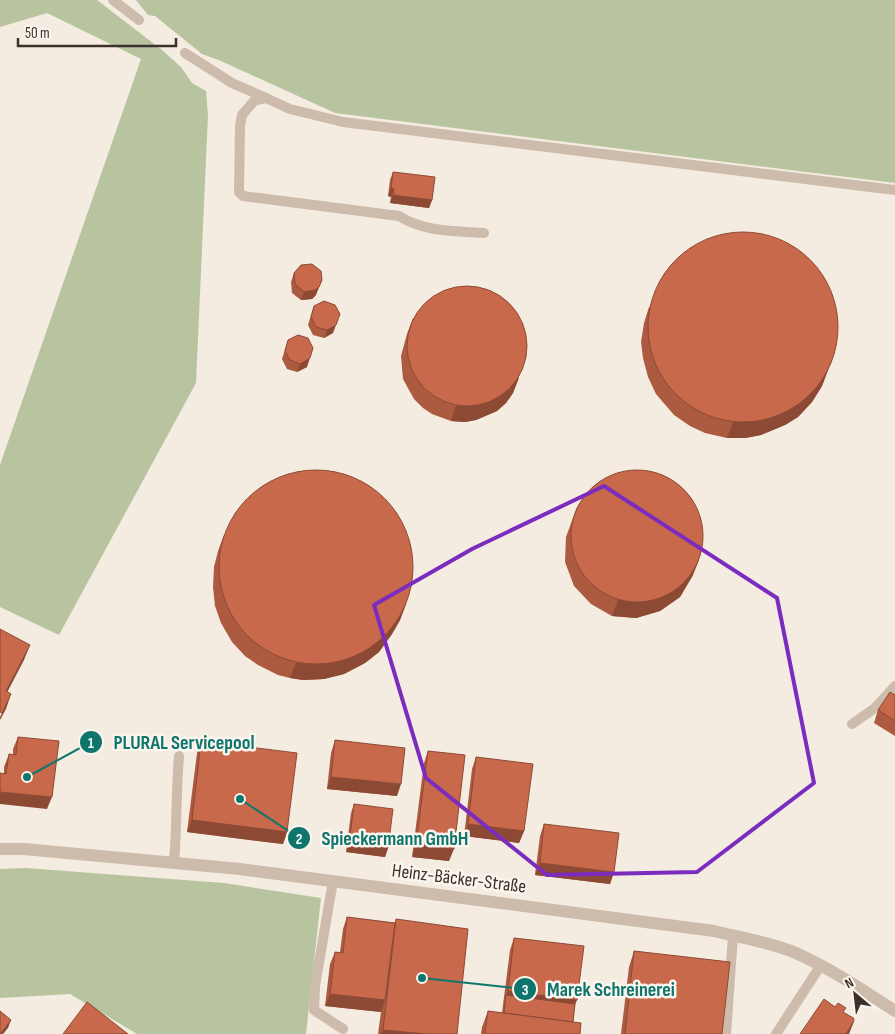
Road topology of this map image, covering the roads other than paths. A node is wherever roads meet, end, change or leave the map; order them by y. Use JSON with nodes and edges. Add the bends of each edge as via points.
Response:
{"nodes":[{"id":1,"x":113,"y":0,"type":"edge"},
{"id":2,"x":139,"y":20,"type":"dead end"},
{"id":3,"x":185,"y":53,"type":"dead end"},
{"id":4,"x":266,"y":98,"type":"junction"},
{"id":5,"x":895,"y":190,"type":"edge"},
{"id":6,"x":484,"y":233,"type":"dead end"},
{"id":7,"x":895,"y":686,"type":"edge"},
{"id":8,"x":852,"y":724,"type":"dead end"},
{"id":9,"x":178,"y":756,"type":"dead end"},
{"id":10,"x":0,"y":850,"type":"edge"},
{"id":11,"x":174,"y":863,"type":"junction"},
{"id":12,"x":332,"y":881,"type":"junction"},
{"id":13,"x":733,"y":936,"type":"junction"},
{"id":14,"x":821,"y":965,"type":"junction"},
{"id":15,"x":895,"y":1011,"type":"edge"},
{"id":16,"x":343,"y":1029,"type":"dead end"},
{"id":17,"x":726,"y":1034,"type":"edge"},
{"id":18,"x":776,"y":1034,"type":"edge"}],
"edges":[{"from":1,"to":2,"type":"lane"},
{"from":3,"to":4,"type":"lane","via":[[232,83]]},
{"from":4,"to":5,"type":"lane","via":[[290,109],[344,122]]},
{"from":4,"to":6,"type":"lane","via":[[254,101],[242,115],[240,192],[243,196],[399,216],[427,228]]},
{"from":7,"to":8,"type":"lane","via":[[875,708]]},
{"from":9,"to":11,"type":"lane"},
{"from":10,"to":11,"type":"street","name":"Heinz-Bäcker-Straße","via":[[24,849]]},
{"from":11,"to":12,"type":"street","name":"Heinz-Bäcker-Straße"},
{"from":12,"to":13,"type":"street","name":"Heinz-Bäcker-Straße"},
{"from":12,"to":16,"type":"lane","via":[[314,1010]]},
{"from":13,"to":14,"type":"street","name":"Heinz-Bäcker-Straße","via":[[770,944]]},
{"from":13,"to":17,"type":"lane"},
{"from":14,"to":15,"type":"street","name":"Heinz-Bäcker-Straße"},
{"from":14,"to":18,"type":"lane"}]}
